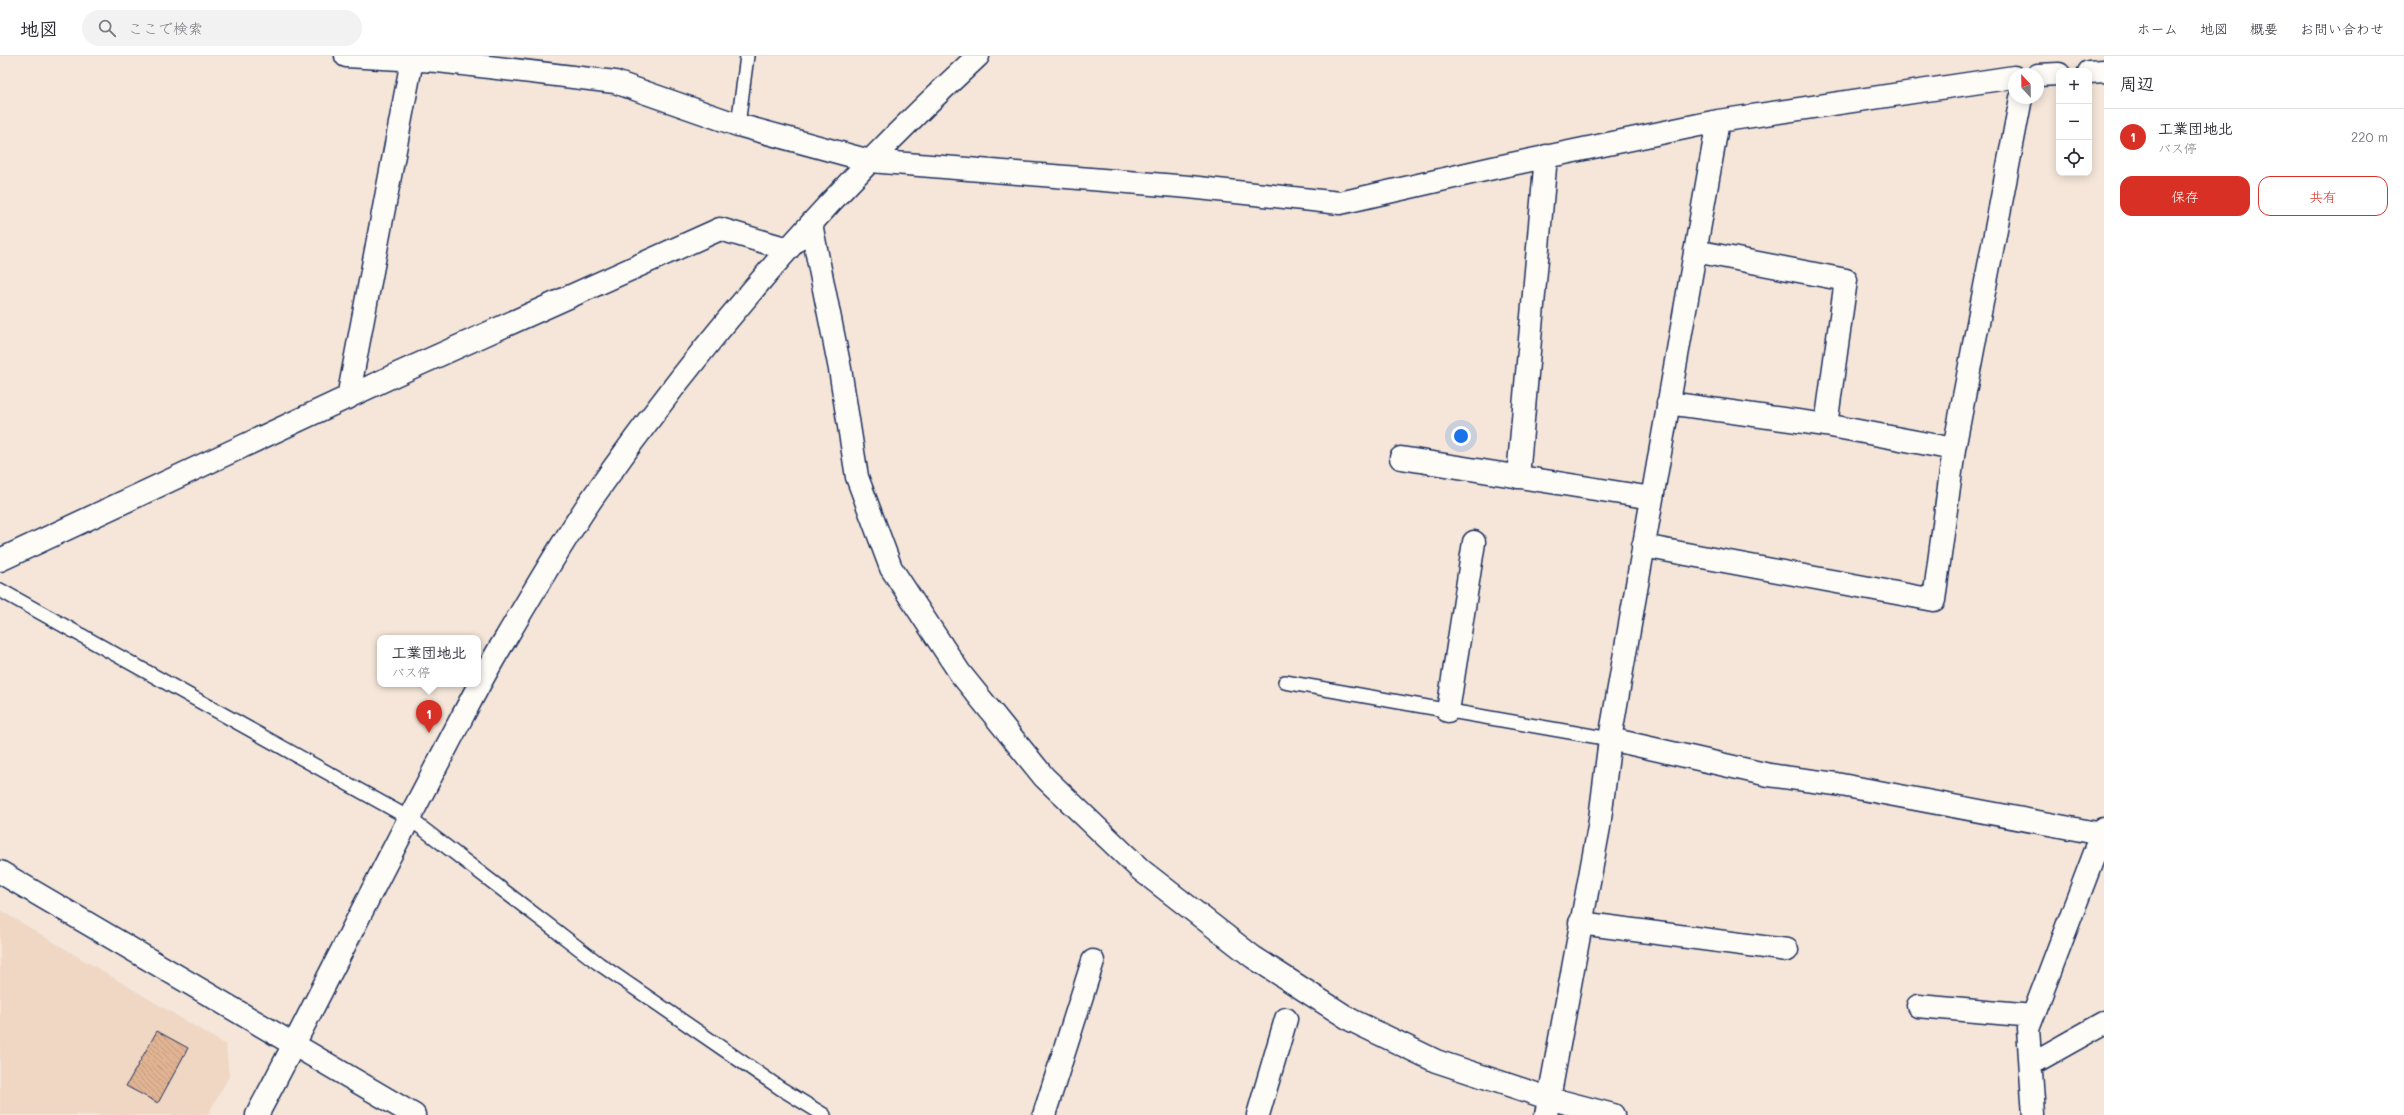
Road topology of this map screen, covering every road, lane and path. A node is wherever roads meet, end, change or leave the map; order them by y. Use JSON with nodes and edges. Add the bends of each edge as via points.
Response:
{"nodes":[{"id":1,"x":346,"y":56,"type":"edge"},
{"id":2,"x":747,"y":56,"type":"edge"},
{"id":3,"x":978,"y":56,"type":"edge"},
{"id":4,"x":438,"y":58,"type":"edge"},
{"id":5,"x":412,"y":60,"type":"junction"},
{"id":6,"x":2104,"y":71,"type":"edge"},
{"id":7,"x":2092,"y":72,"type":"edge"},
{"id":8,"x":2056,"y":74,"type":"edge"},
{"id":9,"x":2044,"y":75,"type":"edge"},
{"id":10,"x":2008,"y":78,"type":"edge"},
{"id":11,"x":2020,"y":104,"type":"edge"},
{"id":12,"x":1718,"y":121,"type":"junction"},
{"id":13,"x":738,"y":125,"type":"junction"},
{"id":14,"x":1546,"y":156,"type":"junction"},
{"id":15,"x":870,"y":161,"type":"junction"},
{"id":16,"x":811,"y":224,"type":"junction"},
{"id":17,"x":788,"y":249,"type":"junction"},
{"id":18,"x":1695,"y":251,"type":"junction"},
{"id":19,"x":348,"y":398,"type":"junction"},
{"id":20,"x":1668,"y":403,"type":"junction"},
{"id":21,"x":1826,"y":425,"type":"junction"},
{"id":22,"x":1954,"y":449,"type":"junction"},
{"id":23,"x":1401,"y":458,"type":"dead end"},
{"id":24,"x":1518,"y":477,"type":"junction"},
{"id":25,"x":1652,"y":498,"type":"junction"},
{"id":26,"x":1474,"y":542,"type":"dead end"},
{"id":27,"x":1643,"y":546,"type":"junction"},
{"id":28,"x":0,"y":560,"type":"edge"},
{"id":29,"x":0,"y":590,"type":"edge"},
{"id":30,"x":1285,"y":682,"type":"dead end"},
{"id":31,"x":481,"y":684,"type":"edge"},
{"id":32,"x":479,"y":687,"type":"edge"},
{"id":33,"x":1448,"y":711,"type":"junction"},
{"id":34,"x":1610,"y":739,"type":"junction"},
{"id":35,"x":409,"y":818,"type":"junction"},
{"id":36,"x":2103,"y":831,"type":"edge"},
{"id":37,"x":0,"y":872,"type":"edge"},
{"id":38,"x":1580,"y":923,"type":"junction"},
{"id":39,"x":1787,"y":950,"type":"dead end"},
{"id":40,"x":1093,"y":961,"type":"dead end"},
{"id":41,"x":1918,"y":1006,"type":"dead end"},
{"id":42,"x":2033,"y":1016,"type":"junction"},
{"id":43,"x":1286,"y":1019,"type":"dead end"},
{"id":44,"x":2104,"y":1023,"type":"edge"},
{"id":45,"x":294,"y":1046,"type":"junction"},
{"id":46,"x":2032,"y":1064,"type":"junction"},
{"id":47,"x":1547,"y":1106,"type":"edge"},
{"id":48,"x":257,"y":1115,"type":"edge"},
{"id":49,"x":414,"y":1115,"type":"edge"},
{"id":50,"x":824,"y":1115,"type":"edge"},
{"id":51,"x":1044,"y":1115,"type":"edge"},
{"id":52,"x":1258,"y":1115,"type":"edge"},
{"id":53,"x":1613,"y":1115,"type":"edge"},
{"id":54,"x":2034,"y":1115,"type":"edge"}],
"edges":[{"from":1,"to":5,"type":"street"},
{"from":2,"to":13,"type":"lane"},
{"from":3,"to":15,"type":"street","via":[[928,101]]},
{"from":4,"to":5,"type":"street"},
{"from":4,"to":13,"type":"street","via":[[615,82]]},
{"from":5,"to":19,"type":"street"},
{"from":6,"to":7,"type":"street"},
{"from":8,"to":9,"type":"street"},
{"from":10,"to":12,"type":"street"},
{"from":11,"to":22,"type":"street"},
{"from":12,"to":14,"type":"street"},
{"from":12,"to":18,"type":"street"},
{"from":13,"to":15,"type":"street"},
{"from":14,"to":15,"type":"street","via":[[1340,203],[1189,187]]},
{"from":14,"to":24,"type":"street"},
{"from":15,"to":16,"type":"street"},
{"from":16,"to":17,"type":"street"},
{"from":16,"to":47,"type":"street","via":[[857,477],[891,568],[960,673],[1044,777],[1142,870],[1259,961],[1351,1020],[1429,1058]]},
{"from":17,"to":19,"type":"street","via":[[720,229]]},
{"from":17,"to":31,"type":"street","via":[[672,390],[590,502],[504,641]]},
{"from":18,"to":20,"type":"street"},
{"from":18,"to":21,"type":"street","via":[[1846,280]]},
{"from":19,"to":28,"type":"street"},
{"from":20,"to":21,"type":"street"},
{"from":20,"to":25,"type":"street"},
{"from":21,"to":22,"type":"street"},
{"from":22,"to":27,"type":"street","via":[[1934,600]]},
{"from":23,"to":24,"type":"street"},
{"from":24,"to":25,"type":"street"},
{"from":25,"to":27,"type":"street"},
{"from":26,"to":33,"type":"street"},
{"from":27,"to":34,"type":"street"},
{"from":29,"to":35,"type":"lane"},
{"from":30,"to":33,"type":"lane"},
{"from":32,"to":35,"type":"street"},
{"from":33,"to":34,"type":"lane"},
{"from":34,"to":36,"type":"street","via":[[1769,775],[1836,784]]},
{"from":34,"to":38,"type":"street","via":[[1599,827]]},
{"from":35,"to":45,"type":"street"},
{"from":35,"to":50,"type":"lane","via":[[598,963],[780,1088]]},
{"from":36,"to":42,"type":"street"},
{"from":37,"to":45,"type":"street"},
{"from":38,"to":39,"type":"street"},
{"from":38,"to":47,"type":"street"},
{"from":40,"to":51,"type":"street"},
{"from":41,"to":42,"type":"street"},
{"from":42,"to":46,"type":"street","via":[[2028,1029]]},
{"from":43,"to":52,"type":"street"},
{"from":44,"to":46,"type":"street"},
{"from":45,"to":48,"type":"street"},
{"from":45,"to":49,"type":"street"},
{"from":46,"to":54,"type":"street"},
{"from":47,"to":53,"type":"street"}]}
